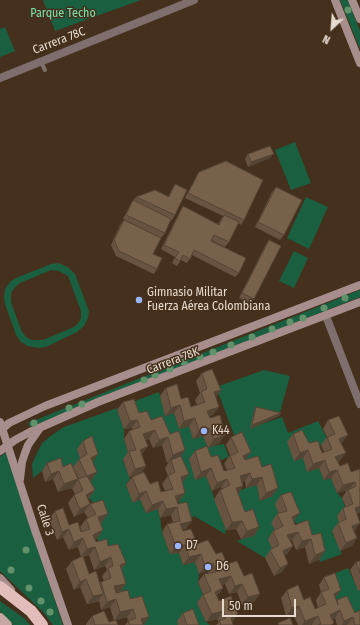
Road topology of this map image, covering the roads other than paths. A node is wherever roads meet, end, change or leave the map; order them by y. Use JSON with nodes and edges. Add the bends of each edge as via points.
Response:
{"nodes":[{"id":1,"x":194,"y":0,"type":"edge"},
{"id":2,"x":335,"y":0,"type":"edge"},
{"id":3,"x":352,"y":0,"type":"edge"},
{"id":4,"x":360,"y":19,"type":"edge"},
{"id":5,"x":40,"y":62,"type":"junction"},
{"id":6,"x":360,"y":63,"type":"edge"},
{"id":7,"x":45,"y":70,"type":"dead end"},
{"id":8,"x":0,"y":78,"type":"edge"},
{"id":9,"x":360,"y":285,"type":"edge"},
{"id":10,"x":360,"y":302,"type":"edge"},
{"id":11,"x":326,"y":316,"type":"junction"},
{"id":12,"x":360,"y":404,"type":"edge"},
{"id":13,"x":42,"y":426,"type":"junction"},
{"id":14,"x":1,"y":427,"type":"edge"},
{"id":15,"x":8,"y":445,"type":"junction"},
{"id":16,"x":0,"y":451,"type":"edge"},
{"id":17,"x":20,"y":484,"type":"junction"},
{"id":18,"x":0,"y":578,"type":"edge"},
{"id":19,"x":0,"y":587,"type":"edge"},
{"id":20,"x":31,"y":611,"type":"junction"},
{"id":21,"x":0,"y":618,"type":"edge"},
{"id":22,"x":7,"y":625,"type":"edge"},
{"id":23,"x":42,"y":625,"type":"edge"},
{"id":24,"x":68,"y":625,"type":"edge"}],
"edges":[{"from":1,"to":5,"type":"street","name":"Carrera 78C"},
{"from":2,"to":6,"type":"main road"},
{"from":3,"to":4,"type":"main road"},
{"from":5,"to":7,"type":"lane"},
{"from":5,"to":8,"type":"street","name":"Carrera 78C"},
{"from":9,"to":14,"type":"main road","name":"Carrera 78K","via":[[45,406]]},
{"from":10,"to":11,"type":"main road","name":"Carrera 78K"},
{"from":11,"to":12,"type":"street"},
{"from":11,"to":13,"type":"main road","name":"Carrera 78K","via":[[98,402]]},
{"from":13,"to":15,"type":"main road","name":"Carrera 78K"},
{"from":13,"to":17,"type":"main road","via":[[30,441],[25,453]]},
{"from":14,"to":15,"type":"main road","name":"Calle 3"},
{"from":15,"to":16,"type":"main road","name":"Carrera 78K"},
{"from":15,"to":17,"type":"main road","name":"Calle 3"},
{"from":17,"to":24,"type":"main road","name":"Calle 3"},
{"from":18,"to":20,"type":"main road"},
{"from":19,"to":20,"type":"highway"},
{"from":20,"to":23,"type":"highway"},
{"from":21,"to":22,"type":"main road"}]}
